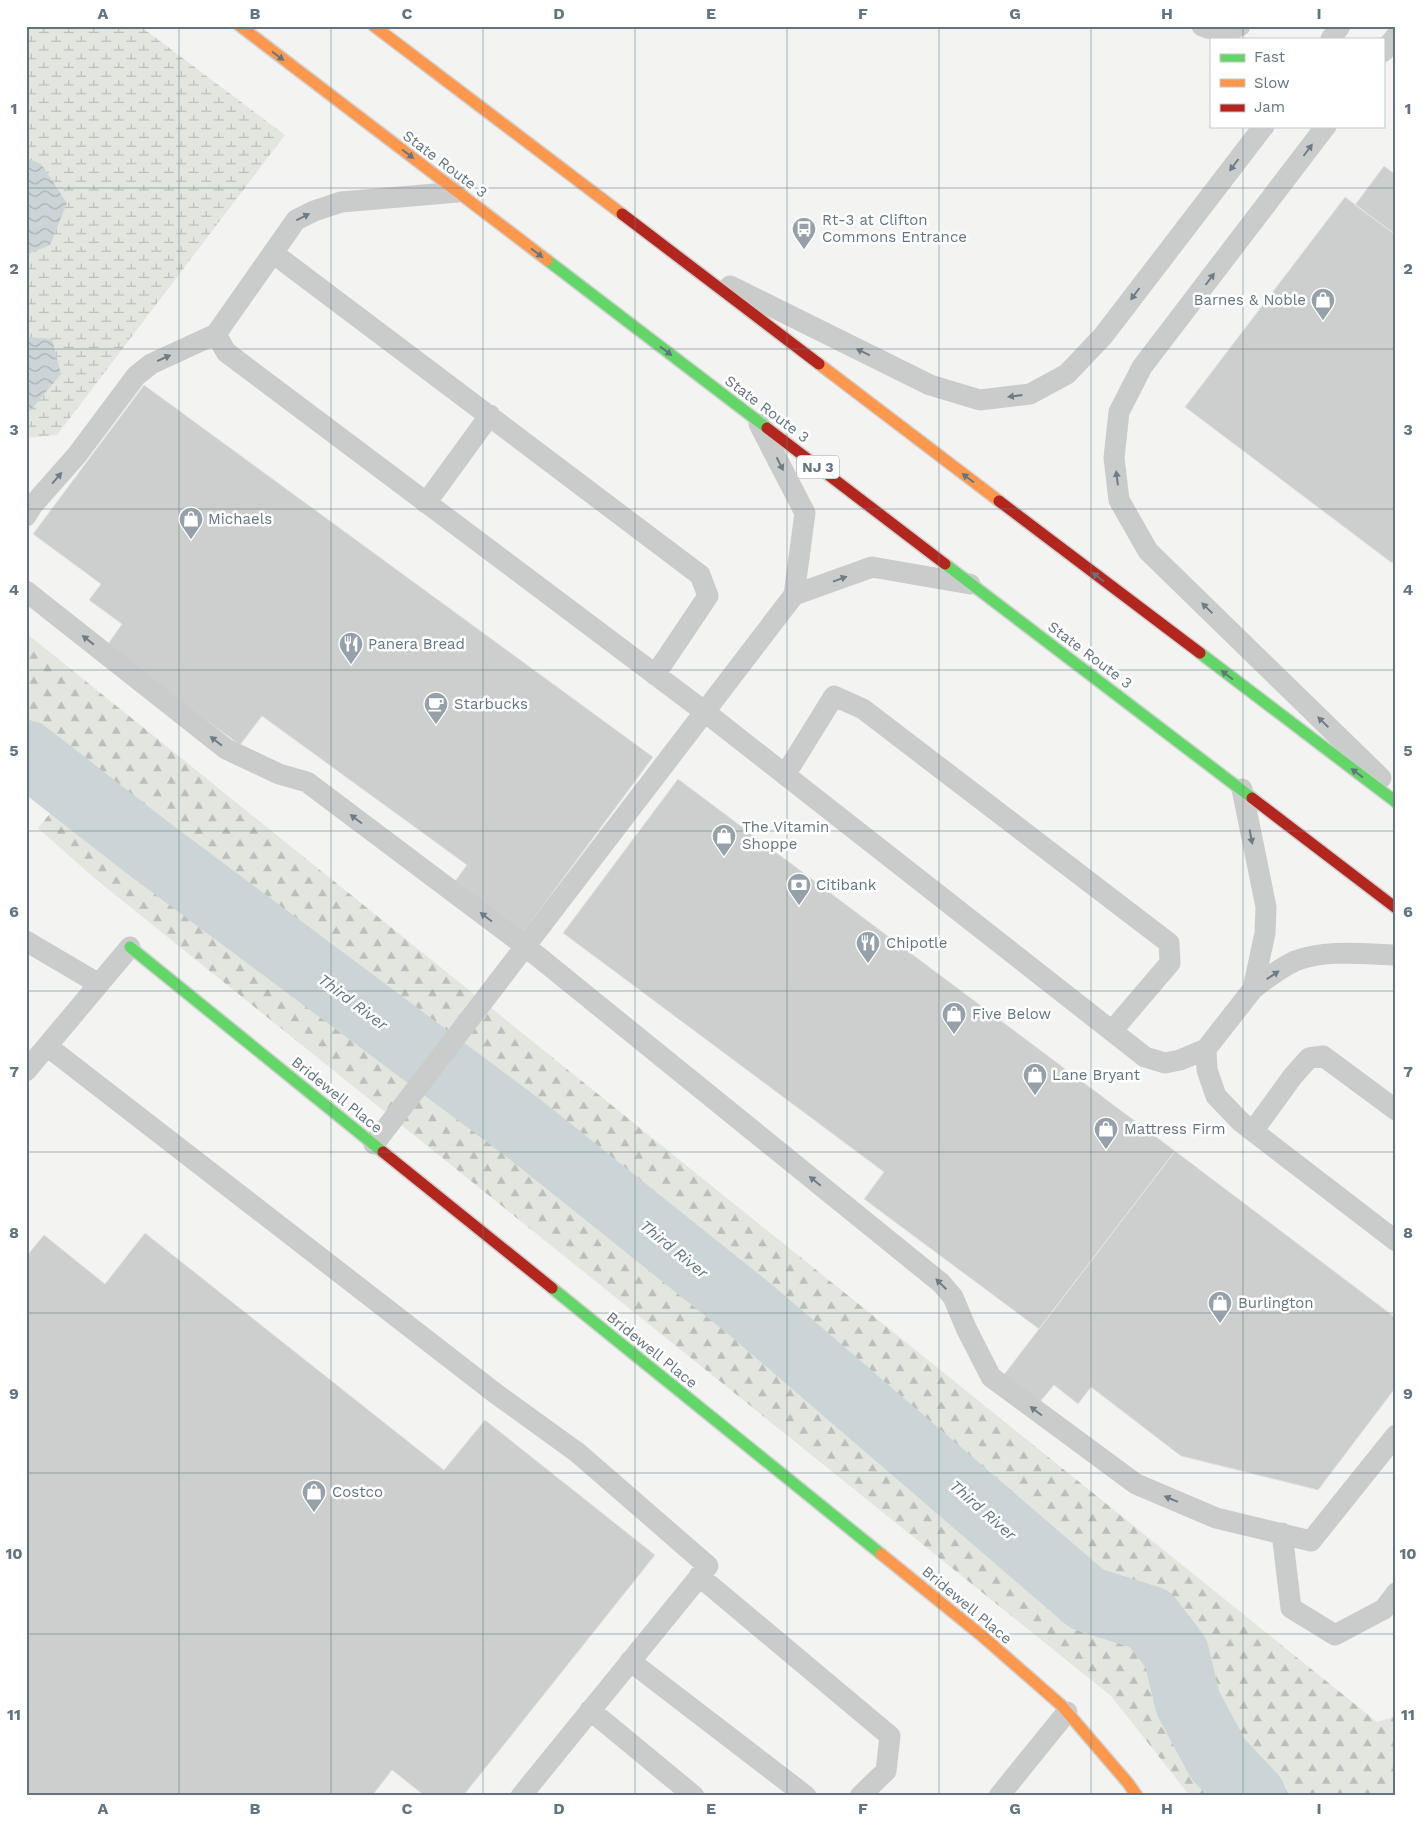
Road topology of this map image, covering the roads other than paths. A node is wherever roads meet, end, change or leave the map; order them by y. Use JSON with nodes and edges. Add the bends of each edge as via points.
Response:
{"nodes":[{"id":1,"x":240,"y":26,"type":"edge"},
{"id":2,"x":374,"y":26,"type":"edge"},
{"id":3,"x":1202,"y":26,"type":"edge"},
{"id":4,"x":1240,"y":26,"type":"edge"},
{"id":5,"x":1340,"y":26,"type":"edge"},
{"id":6,"x":1396,"y":36,"type":"edge"},
{"id":7,"x":1332,"y":38,"type":"edge"},
{"id":8,"x":1384,"y":51,"type":"edge"},
{"id":9,"x":1262,"y":128,"type":"edge"},
{"id":10,"x":1324,"y":128,"type":"edge"},
{"id":11,"x":458,"y":192,"type":"junction"},
{"id":12,"x":272,"y":253,"type":"junction"},
{"id":13,"x":686,"y":264,"type":"junction"},
{"id":14,"x":216,"y":334,"type":"junction"},
{"id":15,"x":490,"y":415,"type":"junction"},
{"id":16,"x":757,"y":420,"type":"junction"},
{"id":17,"x":426,"y":503,"type":"junction"},
{"id":18,"x":26,"y":516,"type":"edge"},
{"id":19,"x":973,"y":584,"type":"junction"},
{"id":20,"x":26,"y":591,"type":"edge"},
{"id":21,"x":794,"y":595,"type":"junction"},
{"id":22,"x":655,"y":675,"type":"junction"},
{"id":23,"x":705,"y":712,"type":"junction"},
{"id":24,"x":784,"y":775,"type":"junction"},
{"id":25,"x":1242,"y":790,"type":"junction"},
{"id":26,"x":1396,"y":792,"type":"edge"},
{"id":27,"x":1396,"y":802,"type":"edge"},
{"id":28,"x":1396,"y":908,"type":"edge"},
{"id":29,"x":26,"y":941,"type":"edge"},
{"id":30,"x":525,"y":946,"type":"junction"},
{"id":31,"x":130,"y":947,"type":"joint"},
{"id":32,"x":1396,"y":954,"type":"edge"},
{"id":33,"x":99,"y":984,"type":"junction"},
{"id":34,"x":1253,"y":989,"type":"junction"},
{"id":35,"x":1112,"y":1031,"type":"junction"},
{"id":36,"x":47,"y":1046,"type":"junction"},
{"id":37,"x":1206,"y":1049,"type":"junction"},
{"id":38,"x":26,"y":1071,"type":"edge"},
{"id":39,"x":1396,"y":1110,"type":"edge"},
{"id":40,"x":1253,"y":1131,"type":"junction"},
{"id":41,"x":374,"y":1144,"type":"junction"},
{"id":42,"x":1396,"y":1241,"type":"edge"},
{"id":43,"x":1396,"y":1434,"type":"edge"},
{"id":44,"x":1282,"y":1533,"type":"junction"},
{"id":45,"x":699,"y":1576,"type":"junction"},
{"id":46,"x":1396,"y":1593,"type":"edge"},
{"id":47,"x":630,"y":1661,"type":"junction"},
{"id":48,"x":590,"y":1710,"type":"junction"},
{"id":49,"x":1067,"y":1712,"type":"junction"},
{"id":50,"x":521,"y":1796,"type":"edge"},
{"id":51,"x":694,"y":1796,"type":"edge"},
{"id":52,"x":806,"y":1796,"type":"edge"},
{"id":53,"x":860,"y":1796,"type":"edge"},
{"id":54,"x":999,"y":1796,"type":"edge"},
{"id":55,"x":1137,"y":1796,"type":"edge"}],
"edges":[{"from":1,"to":11,"type":"main road","name":"State Route 3","number":"NJ 3","one_way":true},
{"from":2,"to":13,"type":"main road"},
{"from":3,"to":4,"type":"lane","via":[[1208,29]]},
{"from":5,"to":7,"type":"lane"},
{"from":6,"to":8,"type":"lane"},
{"from":9,"to":13,"type":"lane","one_way":true,"via":[[1103,336],[1067,374],[1030,394],[980,400],[930,385]]},
{"from":26,"to":10,"type":"lane","one_way":true,"via":[[1148,551],[1119,500],[1114,458],[1119,412],[1142,367]]},
{"from":12,"to":11,"type":"lane","one_way":true,"via":[[296,220],[341,202]]},
{"from":11,"to":16,"type":"main road","name":"State Route 3","number":"NJ 3","one_way":true},
{"from":12,"to":14,"type":"lane"},
{"from":12,"to":15,"type":"lane"},
{"from":27,"to":13,"type":"main road","one_way":true},
{"from":14,"to":17,"type":"lane","via":[[226,352]]},
{"from":18,"to":14,"type":"lane","one_way":true,"via":[[136,376],[151,364]]},
{"from":15,"to":17,"type":"lane"},
{"from":15,"to":22,"type":"lane","via":[[700,575],[708,596]]},
{"from":16,"to":19,"type":"main road","name":"State Route 3","number":"NJ 3"},
{"from":16,"to":21,"type":"lane","one_way":true,"via":[[805,513]]},
{"from":17,"to":22,"type":"lane"},
{"from":21,"to":19,"type":"lane","one_way":true,"via":[[872,567]]},
{"from":19,"to":25,"type":"main road","name":"State Route 3","number":"NJ 3"},
{"from":30,"to":20,"type":"lane","one_way":true,"via":[[307,782],[279,774],[226,749]]},
{"from":21,"to":23,"type":"lane"},
{"from":22,"to":23,"type":"lane"},
{"from":23,"to":24,"type":"lane"},
{"from":23,"to":30,"type":"lane"},
{"from":24,"to":35,"type":"lane"},
{"from":24,"to":35,"type":"lane","via":[[834,696],[863,709],[1169,943],[1170,963]]},
{"from":25,"to":28,"type":"main road","name":"State Route 3","number":"NJ 3"},
{"from":25,"to":34,"type":"lane","one_way":true,"via":[[1266,907],[1265,933]]},
{"from":29,"to":33,"type":"lane"},
{"from":30,"to":41,"type":"lane"},
{"from":44,"to":30,"type":"lane","one_way":true,"via":[[1216,1518],[1136,1484],[992,1377],[953,1297],[941,1283]]},
{"from":31,"to":33,"type":"lane"},
{"from":31,"to":41,"type":"main road","name":"Bridewell Place"},
{"from":34,"to":32,"type":"lane","one_way":true,"via":[[1295,962],[1323,954]]},
{"from":33,"to":36,"type":"lane"},
{"from":34,"to":37,"type":"lane"},
{"from":35,"to":37,"type":"lane","via":[[1145,1056],[1165,1063]]},
{"from":36,"to":38,"type":"lane"},
{"from":36,"to":45,"type":"lane","via":[[495,1393],[578,1453],[708,1566]]},
{"from":37,"to":40,"type":"lane","via":[[1207,1070],[1216,1096]]},
{"from":39,"to":40,"type":"lane","via":[[1323,1056],[1309,1058]]},
{"from":40,"to":42,"type":"lane"},
{"from":41,"to":49,"type":"main road","name":"Bridewell Place","via":[[973,1629]]},
{"from":43,"to":44,"type":"lane","via":[[1311,1540]]},
{"from":44,"to":46,"type":"lane","via":[[1291,1608],[1335,1635],[1384,1609]]},
{"from":45,"to":47,"type":"lane"},
{"from":45,"to":53,"type":"lane","via":[[890,1736],[886,1771]]},
{"from":47,"to":48,"type":"lane"},
{"from":47,"to":52,"type":"lane"},
{"from":48,"to":50,"type":"lane"},
{"from":48,"to":51,"type":"lane"},
{"from":49,"to":54,"type":"lane"},
{"from":49,"to":55,"type":"main road","name":"Bridewell Place"}]}
